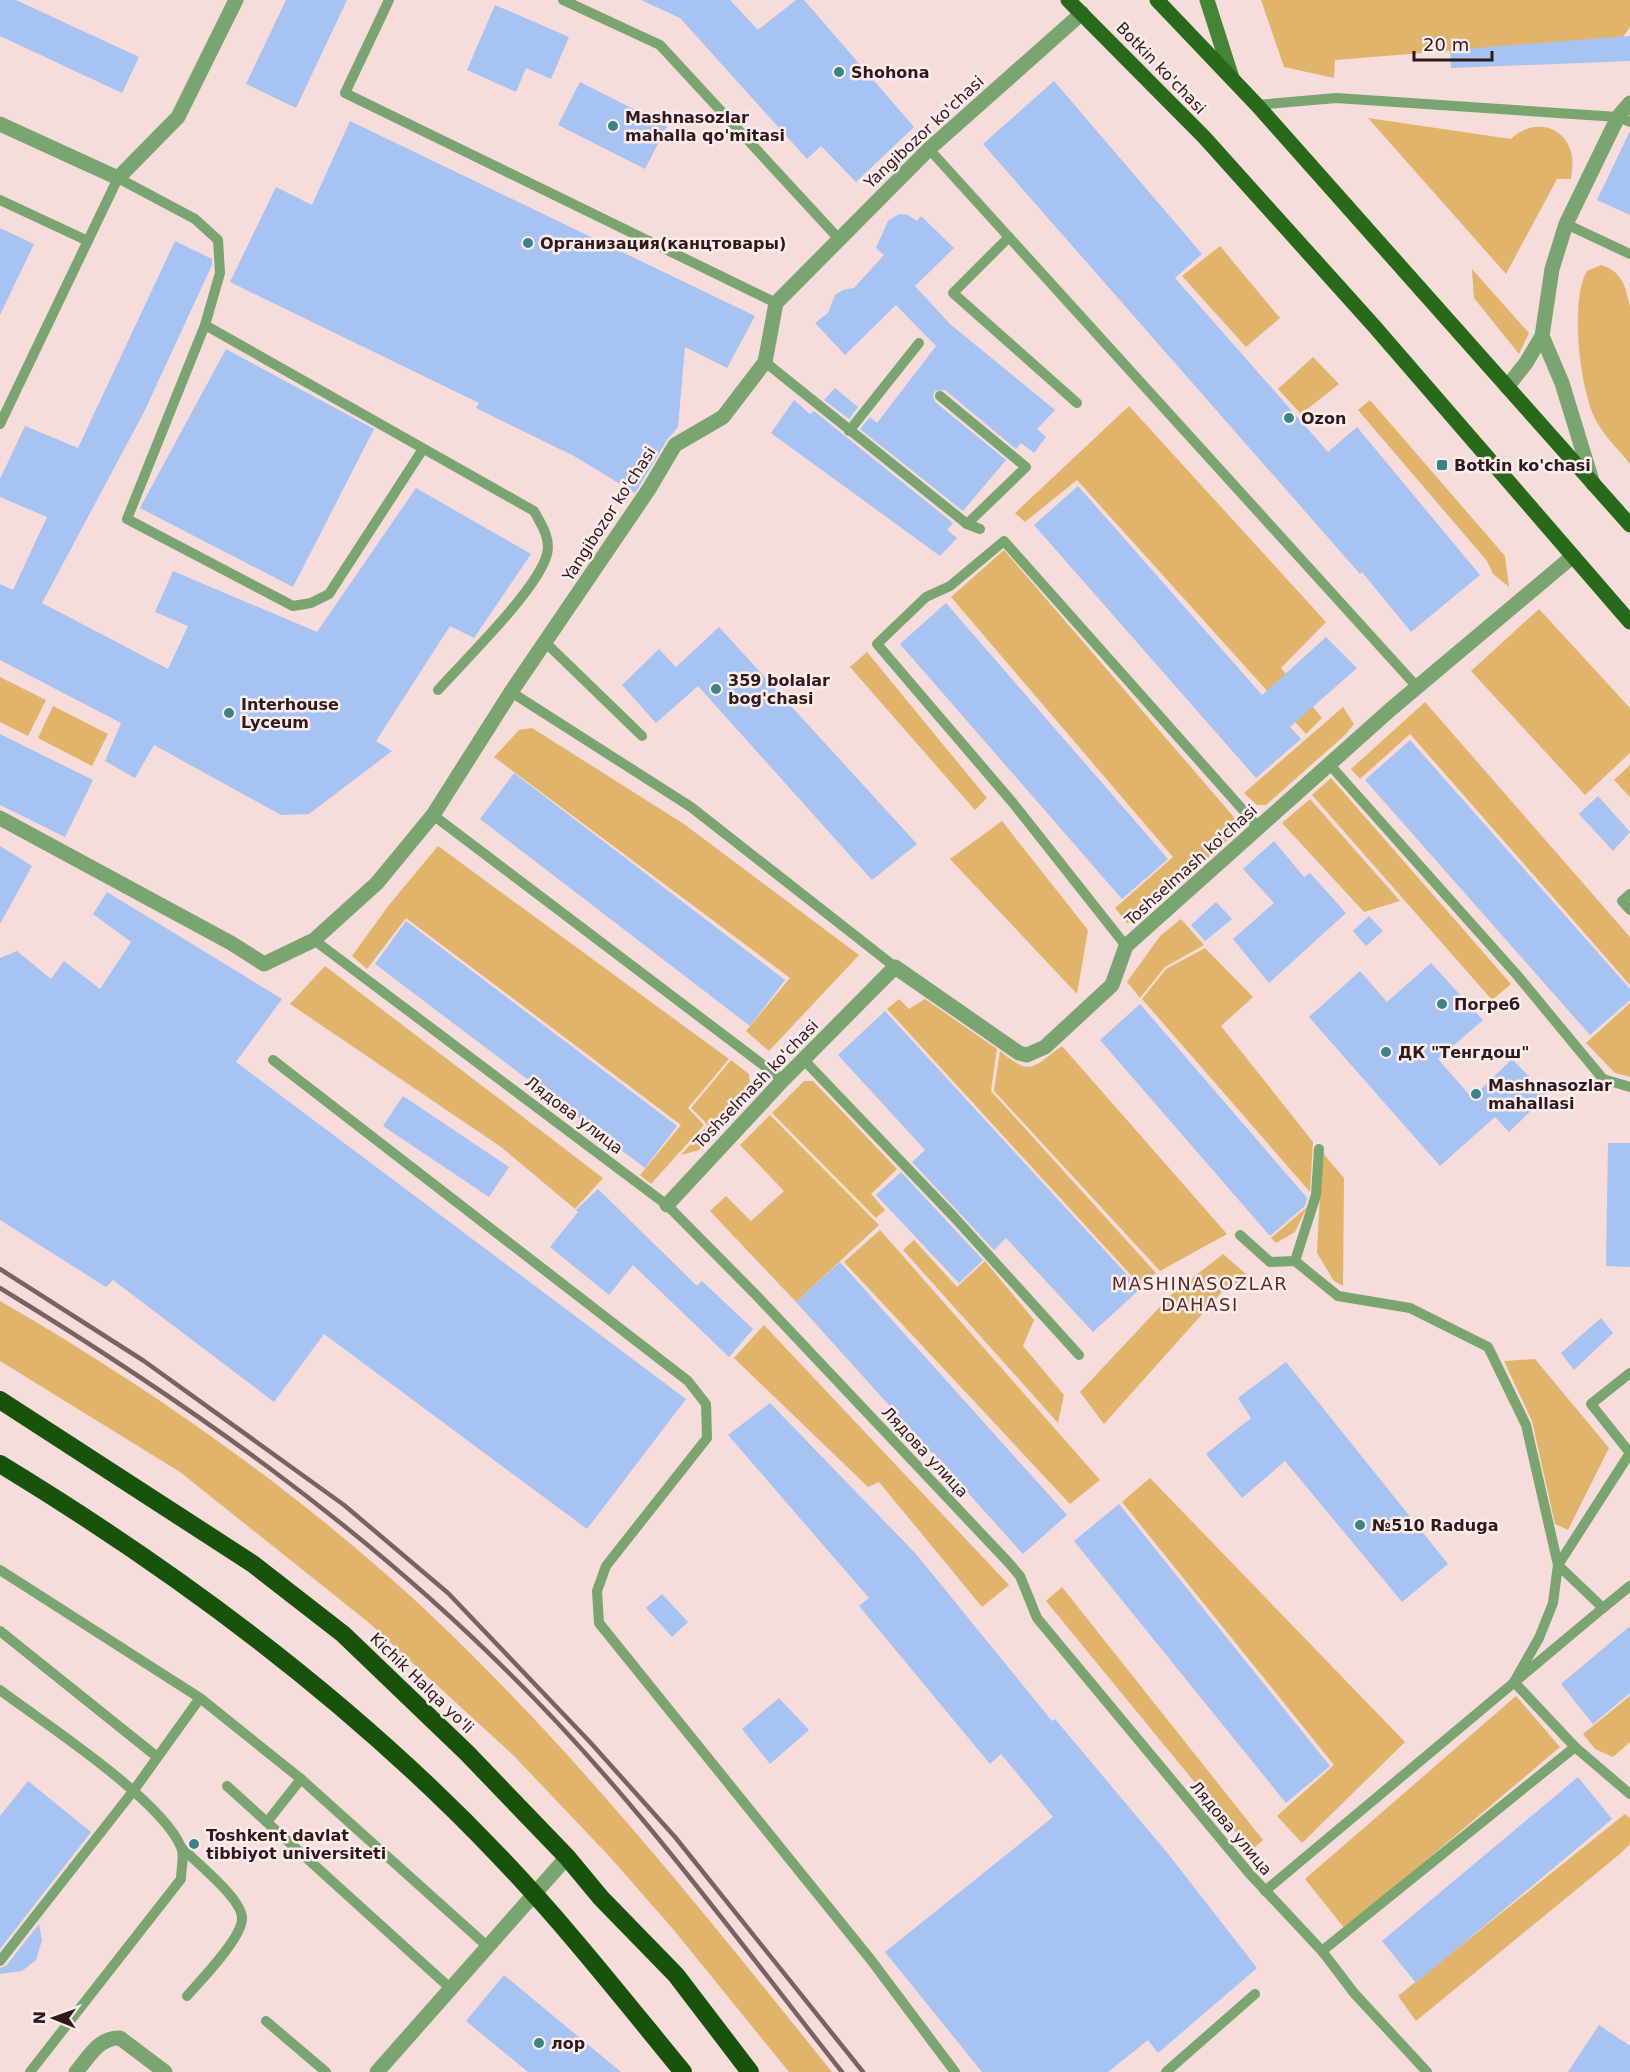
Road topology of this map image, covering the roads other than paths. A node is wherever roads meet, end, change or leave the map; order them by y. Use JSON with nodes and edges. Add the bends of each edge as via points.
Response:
{"nodes":[{"id":1,"x":234,"y":0,"type":"edge"},
{"id":2,"x":389,"y":0,"type":"edge"},
{"id":3,"x":563,"y":0,"type":"edge"},
{"id":4,"x":1068,"y":0,"type":"edge"},
{"id":5,"x":1157,"y":0,"type":"edge"},
{"id":6,"x":1207,"y":0,"type":"edge"},
{"id":7,"x":1082,"y":13,"type":"junction"},
{"id":8,"x":1232,"y":78,"type":"junction"},
{"id":9,"x":1630,"y":103,"type":"edge"},
{"id":10,"x":1257,"y":105,"type":"junction"},
{"id":11,"x":1624,"y":120,"type":"edge"},
{"id":12,"x":0,"y":124,"type":"edge"},
{"id":13,"x":929,"y":149,"type":"junction"},
{"id":14,"x":118,"y":178,"type":"junction"},
{"id":15,"x":0,"y":200,"type":"edge"},
{"id":16,"x":1566,"y":224,"type":"junction"},
{"id":17,"x":1009,"y":237,"type":"junction"},
{"id":18,"x":839,"y":239,"type":"junction"},
{"id":19,"x":88,"y":241,"type":"junction"},
{"id":20,"x":1630,"y":254,"type":"edge"},
{"id":21,"x":776,"y":303,"type":"junction"},
{"id":22,"x":205,"y":325,"type":"junction"},
{"id":23,"x":1542,"y":336,"type":"junction"},
{"id":24,"x":919,"y":343,"type":"dead end"},
{"id":25,"x":765,"y":362,"type":"junction"},
{"id":26,"x":1508,"y":387,"type":"junction"},
{"id":27,"x":940,"y":396,"type":"dead end"},
{"id":28,"x":1077,"y":403,"type":"dead end"},
{"id":29,"x":1,"y":419,"type":"edge"},
{"id":30,"x":849,"y":431,"type":"junction"},
{"id":31,"x":423,"y":449,"type":"junction"},
{"id":32,"x":1593,"y":484,"type":"junction"},
{"id":33,"x":967,"y":524,"type":"junction"},
{"id":34,"x":1630,"y":525,"type":"edge"},
{"id":35,"x":980,"y":530,"type":"dead end"},
{"id":36,"x":1573,"y":556,"type":"junction"},
{"id":37,"x":1630,"y":622,"type":"edge"},
{"id":38,"x":545,"y":642,"type":"junction"},
{"id":39,"x":1418,"y":688,"type":"junction"},
{"id":40,"x":438,"y":690,"type":"dead end"},
{"id":41,"x":511,"y":692,"type":"junction"},
{"id":42,"x":642,"y":736,"type":"dead end"},
{"id":43,"x":1330,"y":765,"type":"junction"},
{"id":44,"x":433,"y":815,"type":"junction"},
{"id":45,"x":0,"y":818,"type":"edge"},
{"id":46,"x":1259,"y":828,"type":"junction"},
{"id":47,"x":1630,"y":894,"type":"edge"},
{"id":48,"x":1630,"y":910,"type":"edge"},
{"id":49,"x":314,"y":940,"type":"junction"},
{"id":50,"x":1126,"y":946,"type":"junction"},
{"id":51,"x":895,"y":967,"type":"junction"},
{"id":52,"x":803,"y":1059,"type":"junction"},
{"id":53,"x":273,"y":1060,"type":"dead end"},
{"id":54,"x":783,"y":1080,"type":"junction"},
{"id":55,"x":1630,"y":1087,"type":"edge"},
{"id":56,"x":1318,"y":1149,"type":"dead end"},
{"id":57,"x":668,"y":1205,"type":"junction"},
{"id":58,"x":1240,"y":1234,"type":"dead end"},
{"id":59,"x":1295,"y":1262,"type":"junction"},
{"id":60,"x":1079,"y":1355,"type":"dead end"},
{"id":61,"x":1630,"y":1373,"type":"edge"},
{"id":62,"x":0,"y":1400,"type":"edge"},
{"id":63,"x":1630,"y":1453,"type":"edge"},
{"id":64,"x":0,"y":1464,"type":"edge"},
{"id":65,"x":1558,"y":1565,"type":"junction"},
{"id":66,"x":0,"y":1570,"type":"edge"},
{"id":67,"x":1630,"y":1586,"type":"edge"},
{"id":68,"x":1603,"y":1608,"type":"junction"},
{"id":69,"x":0,"y":1631,"type":"edge"},
{"id":70,"x":1514,"y":1682,"type":"junction"},
{"id":71,"x":0,"y":1690,"type":"edge"},
{"id":72,"x":200,"y":1698,"type":"junction"},
{"id":73,"x":1575,"y":1748,"type":"junction"},
{"id":74,"x":156,"y":1756,"type":"junction"},
{"id":75,"x":301,"y":1779,"type":"junction"},
{"id":76,"x":227,"y":1786,"type":"dead end"},
{"id":77,"x":134,"y":1791,"type":"junction"},
{"id":78,"x":1630,"y":1794,"type":"edge"},
{"id":79,"x":267,"y":1822,"type":"junction"},
{"id":80,"x":183,"y":1849,"type":"junction"},
{"id":81,"x":567,"y":1857,"type":"junction"},
{"id":82,"x":1265,"y":1891,"type":"junction"},
{"id":83,"x":534,"y":1893,"type":"junction"},
{"id":84,"x":488,"y":1946,"type":"junction"},
{"id":85,"x":1322,"y":1952,"type":"junction"},
{"id":86,"x":0,"y":1961,"type":"edge"},
{"id":87,"x":450,"y":1988,"type":"junction"},
{"id":88,"x":1255,"y":1994,"type":"dead end"},
{"id":89,"x":187,"y":1996,"type":"dead end"},
{"id":90,"x":266,"y":2021,"type":"dead end"},
{"id":91,"x":30,"y":2072,"type":"edge"},
{"id":92,"x":76,"y":2072,"type":"edge"},
{"id":93,"x":165,"y":2072,"type":"edge"},
{"id":94,"x":326,"y":2072,"type":"edge"},
{"id":95,"x":377,"y":2072,"type":"edge"},
{"id":96,"x":683,"y":2072,"type":"edge"},
{"id":97,"x":750,"y":2072,"type":"edge"},
{"id":98,"x":955,"y":2072,"type":"edge"},
{"id":99,"x":1166,"y":2072,"type":"edge"},
{"id":100,"x":1427,"y":2072,"type":"edge"}],
"edges":[{"from":1,"to":14,"type":"street","via":[[178,117]]},
{"from":2,"to":21,"type":"lane","via":[[345,93]]},
{"from":3,"to":18,"type":"lane","via":[[660,45]]},
{"from":4,"to":7,"type":"main road","name":"Botkin ko'chasi"},
{"from":5,"to":8,"type":"main road"},
{"from":6,"to":8,"type":"street"},
{"from":7,"to":13,"type":"street","name":"Yangibozor ko'chasi"},
{"from":7,"to":36,"type":"main road","name":"Botkin ko'chasi","via":[[1204,137]]},
{"from":8,"to":10,"type":"main road"},
{"from":9,"to":11,"type":"street"},
{"from":10,"to":11,"type":"lane","via":[[1336,98]]},
{"from":10,"to":26,"type":"main road"},
{"from":11,"to":16,"type":"street"},
{"from":12,"to":14,"type":"street"},
{"from":13,"to":17,"type":"lane"},
{"from":13,"to":18,"type":"street","name":"Yangibozor ko'chasi"},
{"from":14,"to":19,"type":"lane"},
{"from":14,"to":22,"type":"lane","via":[[195,219],[218,240],[220,273]]},
{"from":15,"to":19,"type":"lane"},
{"from":16,"to":20,"type":"lane"},
{"from":16,"to":23,"type":"street","via":[[1552,269]]},
{"from":17,"to":28,"type":"lane","via":[[953,293]]},
{"from":17,"to":39,"type":"lane"},
{"from":18,"to":21,"type":"street","name":"Yangibozor ko'chasi"},
{"from":19,"to":29,"type":"lane"},
{"from":21,"to":25,"type":"street","name":"Yangibozor ko'chasi"},
{"from":22,"to":31,"type":"lane"},
{"from":22,"to":31,"type":"lane","via":[[127,519],[293,606],[311,603],[328,594]]},
{"from":23,"to":26,"type":"street"},
{"from":23,"to":32,"type":"street","via":[[1562,384]]},
{"from":24,"to":30,"type":"lane"},
{"from":25,"to":30,"type":"lane"},
{"from":25,"to":38,"type":"street","name":"Yangibozor ko'chasi","via":[[723,417],[675,445]]},
{"from":26,"to":32,"type":"main road"},
{"from":27,"to":33,"type":"lane","via":[[1026,467]]},
{"from":30,"to":33,"type":"lane"},
{"from":31,"to":40,"type":"lane","via":[[534,511],[546,533],[548,554],[531,585]]},
{"from":32,"to":34,"type":"main road"},
{"from":33,"to":35,"type":"lane"},
{"from":36,"to":37,"type":"main road","name":"Botkin ko'chasi"},
{"from":36,"to":39,"type":"street","name":"Toshselmash ko'chasi"},
{"from":38,"to":41,"type":"street","name":"Yangibozor ko'chasi"},
{"from":38,"to":42,"type":"lane"},
{"from":39,"to":43,"type":"street","name":"Toshselmash ko'chasi"},
{"from":41,"to":44,"type":"street","name":"Yangibozor ko'chasi"},
{"from":41,"to":51,"type":"lane","via":[[691,807]]},
{"from":43,"to":46,"type":"street","name":"Toshselmash ko'chasi"},
{"from":43,"to":55,"type":"lane","via":[[1604,1079]]},
{"from":44,"to":49,"type":"street","name":"Yangibozor ko'chasi","via":[[377,883]]},
{"from":44,"to":54,"type":"lane"},
{"from":45,"to":49,"type":"street","name":"Yangibozor ko'chasi","via":[[264,964]]},
{"from":46,"to":50,"type":"street","name":"Toshselmash ko'chasi"},
{"from":46,"to":50,"type":"lane","via":[[1004,541],[950,586],[926,597],[877,644],[1013,803]]},
{"from":47,"to":48,"type":"lane","via":[[1622,901]]},
{"from":49,"to":57,"type":"lane","name":"Лядова улица"},
{"from":50,"to":51,"type":"street","name":"Toshselmash ko'chasi","via":[[1112,985],[1045,1047],[1027,1055]]},
{"from":51,"to":52,"type":"street","name":"Toshselmash ko'chasi"},
{"from":52,"to":54,"type":"street","name":"Toshselmash ko'chasi"},
{"from":52,"to":60,"type":"lane"},
{"from":53,"to":98,"type":"lane","via":[[688,1381],[706,1404],[707,1438],[606,1566],[597,1592],[599,1623],[871,1960]]},
{"from":54,"to":57,"type":"street","name":"Toshselmash ko'chasi"},
{"from":56,"to":59,"type":"lane","via":[[1316,1195]]},
{"from":57,"to":82,"type":"lane","name":"Лядова улица","via":[[1008,1562],[1020,1576],[1037,1618]]},
{"from":58,"to":59,"type":"lane","via":[[1270,1262]]},
{"from":59,"to":65,"type":"lane","via":[[1338,1296],[1410,1308],[1488,1347],[1526,1425]]},
{"from":61,"to":63,"type":"lane","via":[[1591,1404]]},
{"from":62,"to":81,"type":"highway","name":"Kichik Halqa yo'li","via":[[253,1564],[343,1634],[460,1746]]},
{"from":63,"to":65,"type":"lane"},
{"from":64,"to":83,"type":"highway","via":[[140,1555],[294,1669],[425,1785]]},
{"from":65,"to":68,"type":"lane"},
{"from":65,"to":70,"type":"lane","via":[[1552,1603],[1542,1630]]},
{"from":66,"to":72,"type":"lane"},
{"from":67,"to":68,"type":"lane"},
{"from":68,"to":70,"type":"lane"},
{"from":69,"to":74,"type":"lane"},
{"from":70,"to":73,"type":"lane"},
{"from":70,"to":82,"type":"lane"},
{"from":71,"to":77,"type":"lane"},
{"from":72,"to":74,"type":"lane"},
{"from":72,"to":75,"type":"lane"},
{"from":73,"to":78,"type":"lane"},
{"from":73,"to":85,"type":"lane"},
{"from":74,"to":77,"type":"lane"},
{"from":75,"to":79,"type":"lane"},
{"from":75,"to":84,"type":"lane"},
{"from":76,"to":79,"type":"lane"},
{"from":77,"to":80,"type":"lane","via":[[173,1832]]},
{"from":77,"to":86,"type":"lane"},
{"from":79,"to":87,"type":"lane"},
{"from":80,"to":89,"type":"lane","via":[[236,1902],[243,1918],[239,1933]]},
{"from":80,"to":91,"type":"lane","via":[[181,1879]]},
{"from":81,"to":83,"type":"street"},
{"from":81,"to":97,"type":"highway","name":"Kichik Halqa yo'li","via":[[676,1975]]},
{"from":82,"to":85,"type":"lane","name":"Лядова улица"},
{"from":83,"to":84,"type":"street"},
{"from":83,"to":96,"type":"highway"},
{"from":84,"to":87,"type":"street"},
{"from":85,"to":100,"type":"lane","name":"Лядова улица"},
{"from":87,"to":95,"type":"street"},
{"from":88,"to":99,"type":"lane"},
{"from":90,"to":94,"type":"lane"},
{"from":92,"to":93,"type":"street","via":[[102,2042],[112,2038],[120,2038]]}]}
